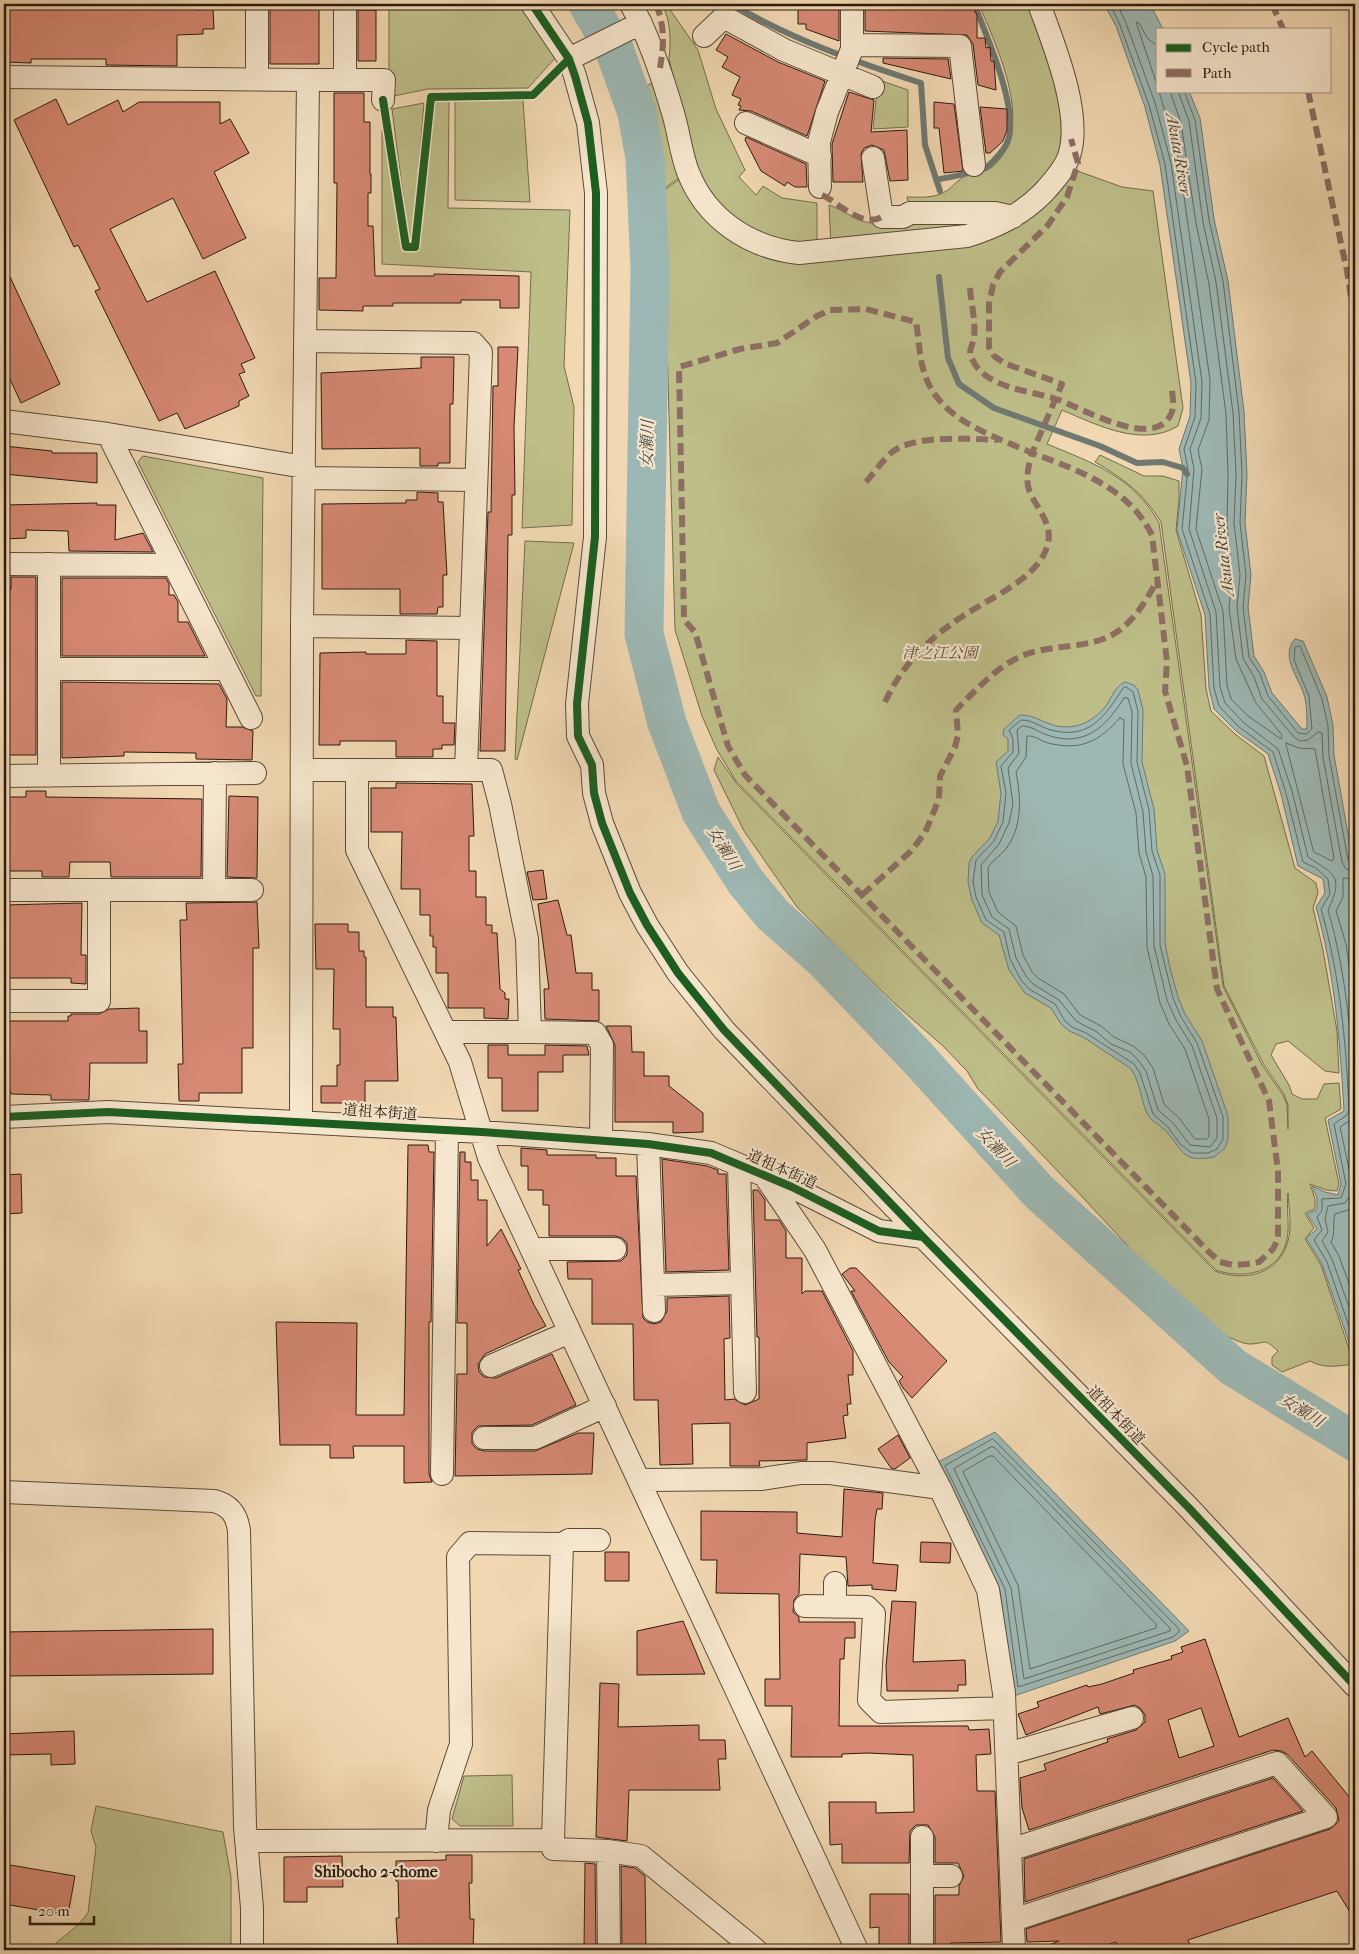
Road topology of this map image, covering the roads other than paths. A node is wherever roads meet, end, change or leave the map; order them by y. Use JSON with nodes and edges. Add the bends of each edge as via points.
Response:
{"nodes":[{"id":1,"x":257,"y":4,"type":"edge"},
{"id":2,"x":345,"y":4,"type":"edge"},
{"id":3,"x":532,"y":4,"type":"edge"},
{"id":4,"x":631,"y":4,"type":"edge"},
{"id":5,"x":852,"y":4,"type":"edge"},
{"id":6,"x":1039,"y":4,"type":"edge"},
{"id":7,"x":639,"y":24,"type":"junction"},
{"id":8,"x":704,"y":36,"type":"dead end"},
{"id":9,"x":574,"y":57,"type":"junction"},
{"id":10,"x":847,"y":60,"type":"junction"},
{"id":11,"x":4,"y":77,"type":"edge"},
{"id":12,"x":258,"y":79,"type":"junction"},
{"id":13,"x":308,"y":80,"type":"junction"},
{"id":14,"x":345,"y":80,"type":"junction"},
{"id":15,"x":873,"y":87,"type":"dead end"},
{"id":16,"x":383,"y":100,"type":"dead end"},
{"id":17,"x":746,"y":123,"type":"dead end"},
{"id":18,"x":820,"y":156,"type":"junction"},
{"id":19,"x":873,"y":158,"type":"dead end"},
{"id":20,"x":974,"y":165,"type":"dead end"},
{"id":21,"x":820,"y":187,"type":"dead end"},
{"id":22,"x":1013,"y":216,"type":"junction"},
{"id":23,"x":305,"y":341,"type":"junction"},
{"id":24,"x":4,"y":421,"type":"edge"},
{"id":25,"x":108,"y":434,"type":"junction"},
{"id":26,"x":304,"y":472,"type":"junction"},
{"id":27,"x":476,"y":480,"type":"junction"},
{"id":28,"x":4,"y":564,"type":"edge"},
{"id":29,"x":49,"y":564,"type":"junction"},
{"id":30,"x":174,"y":565,"type":"junction"},
{"id":31,"x":302,"y":626,"type":"junction"},
{"id":32,"x":471,"y":628,"type":"junction"},
{"id":33,"x":49,"y":669,"type":"junction"},
{"id":34,"x":226,"y":669,"type":"junction"},
{"id":35,"x":251,"y":718,"type":"dead end"},
{"id":36,"x":302,"y":770,"type":"junction"},
{"id":37,"x":357,"y":770,"type":"junction"},
{"id":38,"x":466,"y":770,"type":"junction"},
{"id":39,"x":215,"y":774,"type":"junction"},
{"id":40,"x":254,"y":774,"type":"dead end"},
{"id":41,"x":4,"y":776,"type":"edge"},
{"id":42,"x":49,"y":776,"type":"junction"},
{"id":43,"x":4,"y":890,"type":"edge"},
{"id":44,"x":98,"y":890,"type":"junction"},
{"id":45,"x":214,"y":890,"type":"junction"},
{"id":46,"x":252,"y":890,"type":"dead end"},
{"id":47,"x":4,"y":1002,"type":"edge"},
{"id":48,"x":446,"y":1032,"type":"junction"},
{"id":49,"x":530,"y":1032,"type":"junction"},
{"id":50,"x":4,"y":1117,"type":"edge"},
{"id":51,"x":301,"y":1121,"type":"junction"},
{"id":52,"x":447,"y":1130,"type":"junction"},
{"id":53,"x":482,"y":1132,"type":"junction"},
{"id":54,"x":601,"y":1141,"type":"junction"},
{"id":55,"x":648,"y":1144,"type":"junction"},
{"id":56,"x":739,"y":1165,"type":"junction"},
{"id":57,"x":764,"y":1175,"type":"junction"},
{"id":58,"x":923,"y":1237,"type":"junction"},
{"id":59,"x":615,"y":1249,"type":"dead end"},
{"id":60,"x":532,"y":1250,"type":"junction"},
{"id":61,"x":742,"y":1283,"type":"junction"},
{"id":62,"x":654,"y":1286,"type":"junction"},
{"id":63,"x":654,"y":1312,"type":"dead end"},
{"id":64,"x":570,"y":1332,"type":"junction"},
{"id":65,"x":491,"y":1366,"type":"dead end"},
{"id":66,"x":745,"y":1392,"type":"dead end"},
{"id":67,"x":605,"y":1406,"type":"junction"},
{"id":68,"x":484,"y":1438,"type":"dead end"},
{"id":69,"x":442,"y":1474,"type":"dead end"},
{"id":70,"x":641,"y":1480,"type":"junction"},
{"id":71,"x":940,"y":1488,"type":"junction"},
{"id":72,"x":4,"y":1492,"type":"edge"},
{"id":73,"x":599,"y":1540,"type":"dead end"},
{"id":74,"x":562,"y":1544,"type":"junction"},
{"id":75,"x":835,"y":1583,"type":"dead end"},
{"id":76,"x":805,"y":1606,"type":"dead end"},
{"id":77,"x":835,"y":1606,"type":"junction"},
{"id":78,"x":1355,"y":1686,"type":"edge"},
{"id":79,"x":1004,"y":1708,"type":"junction"},
{"id":80,"x":1132,"y":1718,"type":"dead end"},
{"id":81,"x":1007,"y":1754,"type":"junction"},
{"id":82,"x":922,"y":1837,"type":"dead end"},
{"id":83,"x":553,"y":1840,"type":"junction"},
{"id":84,"x":246,"y":1841,"type":"junction"},
{"id":85,"x":436,"y":1841,"type":"junction"},
{"id":86,"x":1010,"y":1850,"type":"junction"},
{"id":87,"x":608,"y":1851,"type":"junction"},
{"id":88,"x":922,"y":1876,"type":"junction"},
{"id":89,"x":951,"y":1876,"type":"dead end"},
{"id":90,"x":1013,"y":1920,"type":"junction"},
{"id":91,"x":252,"y":1950,"type":"edge"},
{"id":92,"x":608,"y":1950,"type":"edge"},
{"id":93,"x":756,"y":1950,"type":"edge"},
{"id":94,"x":857,"y":1950,"type":"edge"},
{"id":95,"x":922,"y":1950,"type":"edge"},
{"id":96,"x":1014,"y":1950,"type":"edge"}],
"edges":[{"from":1,"to":12,"type":"street"},
{"from":2,"to":14,"type":"street"},
{"from":3,"to":9,"type":"street"},
{"from":4,"to":7,"type":"street"},
{"from":5,"to":10,"type":"street"},
{"from":6,"to":22,"type":"street","via":[[1067,88],[1071,122],[1069,156],[1048,188]]},
{"from":7,"to":9,"type":"street"},
{"from":7,"to":22,"type":"street","via":[[660,68],[693,183],[716,216],[748,239],[785,252],[826,252],[967,236]]},
{"from":8,"to":10,"type":"street","via":[[724,17],[784,50]]},
{"from":9,"to":58,"type":"street","via":[[588,123],[596,193],[595,537],[577,704],[578,736],[592,765],[594,793],[602,823],[630,893],[647,925],[701,1003]]},
{"from":10,"to":15,"type":"street"},
{"from":10,"to":18,"type":"street","via":[[827,112],[819,142]]},
{"from":10,"to":20,"type":"street","via":[[960,46]]},
{"from":11,"to":12,"type":"street"},
{"from":12,"to":13,"type":"street"},
{"from":13,"to":14,"type":"street"},
{"from":13,"to":23,"type":"street"},
{"from":14,"to":16,"type":"street","via":[[384,80]]},
{"from":17,"to":18,"type":"street"},
{"from":18,"to":21,"type":"street"},
{"from":19,"to":22,"type":"street","via":[[882,217],[903,217],[910,213]]},
{"from":23,"to":26,"type":"street"},
{"from":23,"to":27,"type":"street","via":[[473,343],[481,352]]},
{"from":24,"to":25,"type":"street"},
{"from":25,"to":26,"type":"street"},
{"from":25,"to":30,"type":"street"},
{"from":26,"to":27,"type":"street"},
{"from":26,"to":31,"type":"street"},
{"from":27,"to":32,"type":"street"},
{"from":28,"to":29,"type":"street"},
{"from":29,"to":30,"type":"street"},
{"from":29,"to":33,"type":"street"},
{"from":30,"to":34,"type":"street"},
{"from":31,"to":32,"type":"street"},
{"from":31,"to":36,"type":"street"},
{"from":32,"to":38,"type":"street"},
{"from":33,"to":34,"type":"street"},
{"from":33,"to":42,"type":"street"},
{"from":34,"to":35,"type":"street"},
{"from":36,"to":37,"type":"street"},
{"from":36,"to":51,"type":"street"},
{"from":37,"to":38,"type":"street"},
{"from":37,"to":48,"type":"street","via":[[357,850]]},
{"from":38,"to":49,"type":"street","via":[[491,770],[500,804],[527,940]]},
{"from":39,"to":40,"type":"street"},
{"from":39,"to":42,"type":"street"},
{"from":39,"to":45,"type":"street"},
{"from":41,"to":42,"type":"street"},
{"from":43,"to":44,"type":"street"},
{"from":44,"to":45,"type":"street"},
{"from":44,"to":47,"type":"street","via":[[98,1002]]},
{"from":45,"to":46,"type":"street"},
{"from":48,"to":49,"type":"street"},
{"from":48,"to":53,"type":"street","via":[[460,1062]]},
{"from":49,"to":54,"type":"street","via":[[595,1033],[602,1045]]},
{"from":50,"to":51,"type":"street","name":"道祖本街道","via":[[108,1112]]},
{"from":51,"to":52,"type":"street","name":"道祖本街道"},
{"from":52,"to":53,"type":"street","name":"道祖本街道"},
{"from":52,"to":69,"type":"street"},
{"from":53,"to":54,"type":"street","name":"道祖本街道"},
{"from":53,"to":60,"type":"street","via":[[489,1158]]},
{"from":54,"to":55,"type":"street","name":"道祖本街道"},
{"from":55,"to":56,"type":"street","name":"道祖本街道","via":[[710,1153]]},
{"from":55,"to":62,"type":"street"},
{"from":56,"to":57,"type":"street","name":"道祖本街道"},
{"from":56,"to":61,"type":"street"},
{"from":57,"to":58,"type":"street","name":"道祖本街道","via":[[879,1231]]},
{"from":57,"to":71,"type":"street","via":[[814,1250]]},
{"from":58,"to":78,"type":"street","name":"道祖本街道","via":[[1188,1508]]},
{"from":59,"to":60,"type":"street"},
{"from":60,"to":64,"type":"street"},
{"from":61,"to":62,"type":"street"},
{"from":61,"to":66,"type":"street"},
{"from":62,"to":63,"type":"street"},
{"from":64,"to":65,"type":"street"},
{"from":64,"to":67,"type":"street"},
{"from":67,"to":68,"type":"street","via":[[535,1438]]},
{"from":67,"to":70,"type":"street"},
{"from":70,"to":71,"type":"street","via":[[762,1479],[830,1473]]},
{"from":70,"to":94,"type":"street"},
{"from":71,"to":79,"type":"street","via":[[988,1590]]},
{"from":72,"to":84,"type":"street","via":[[214,1501],[226,1505],[234,1514],[239,1531]]},
{"from":73,"to":74,"type":"street","via":[[569,1540]]},
{"from":74,"to":83,"type":"street"},
{"from":74,"to":85,"type":"street","via":[[470,1544],[458,1557],[461,1744],[439,1810]]},
{"from":75,"to":77,"type":"street"},
{"from":76,"to":77,"type":"street"},
{"from":77,"to":79,"type":"street","via":[[867,1607],[874,1614],[869,1700],[881,1712]]},
{"from":79,"to":81,"type":"street"},
{"from":80,"to":81,"type":"street"},
{"from":81,"to":86,"type":"street"},
{"from":82,"to":88,"type":"street"},
{"from":83,"to":85,"type":"street"},
{"from":83,"to":87,"type":"street","via":[[553,1849]]},
{"from":84,"to":85,"type":"street"},
{"from":84,"to":91,"type":"street"},
{"from":86,"to":90,"type":"street"},
{"from":86,"to":90,"type":"street","via":[[1277,1763],[1326,1817]]},
{"from":87,"to":92,"type":"street"},
{"from":87,"to":93,"type":"street","via":[[641,1856]]},
{"from":88,"to":89,"type":"street"},
{"from":88,"to":95,"type":"street"},
{"from":90,"to":96,"type":"street"}]}
